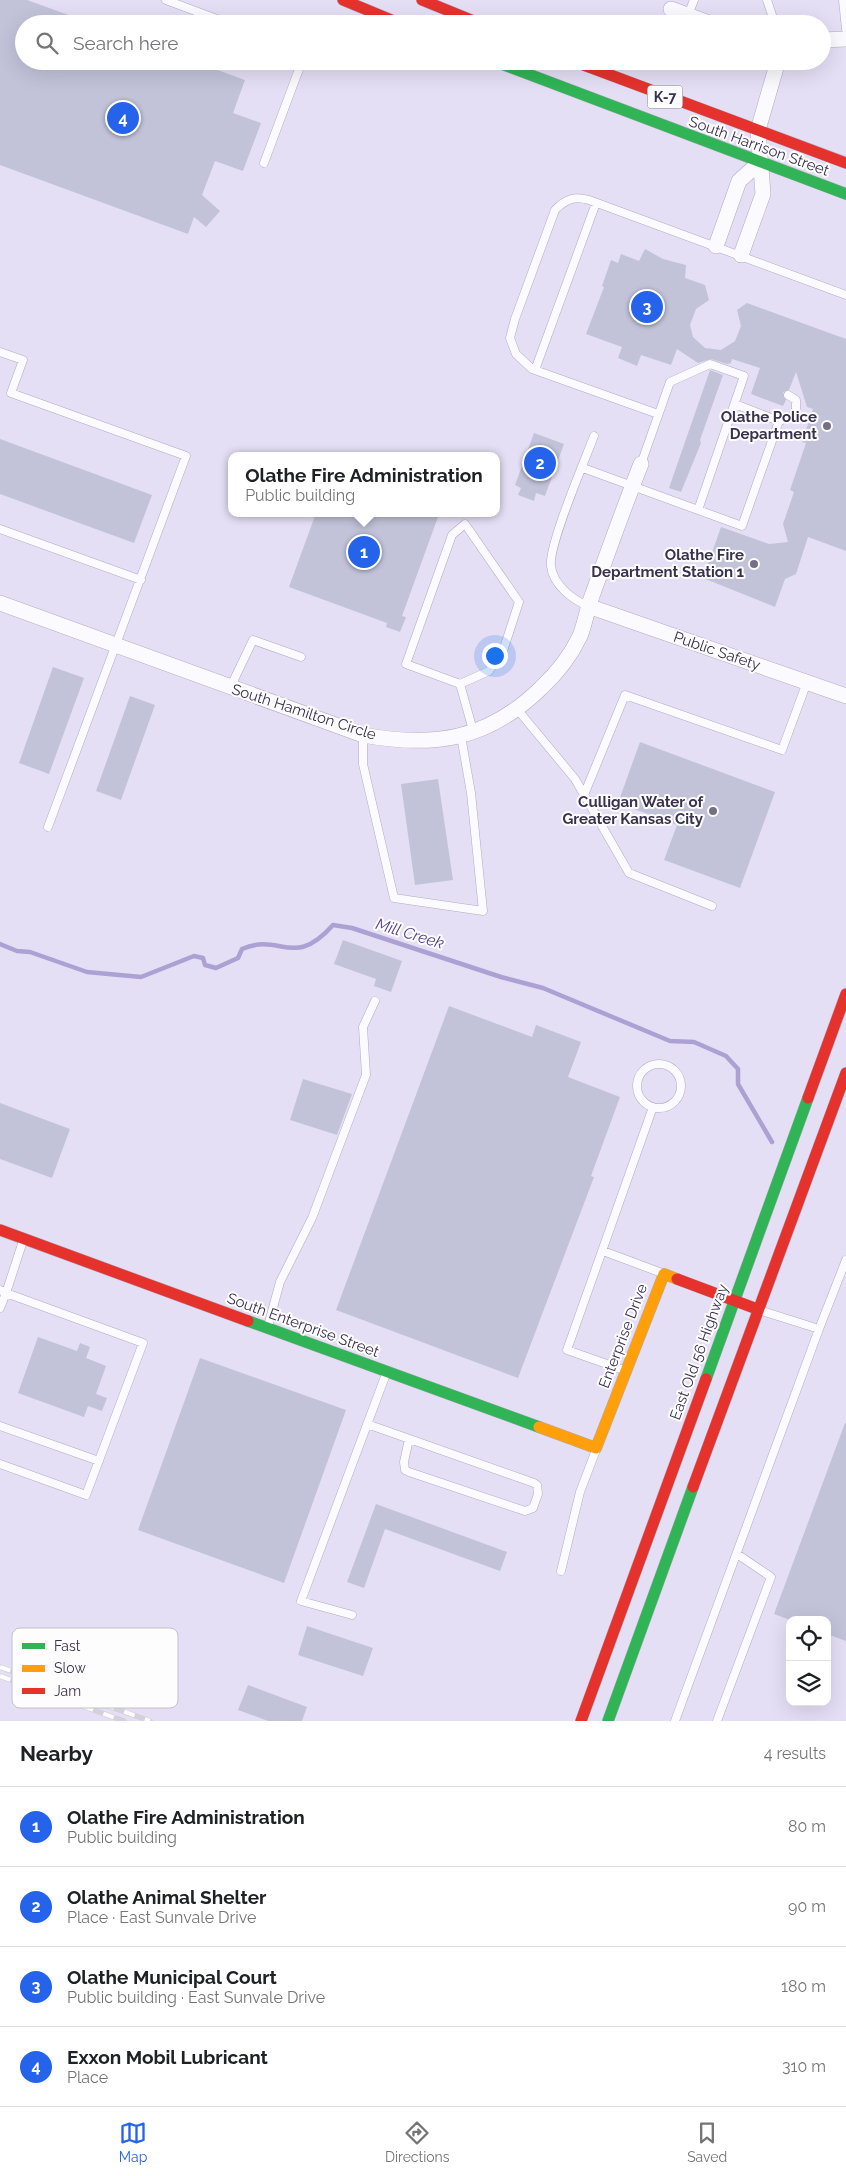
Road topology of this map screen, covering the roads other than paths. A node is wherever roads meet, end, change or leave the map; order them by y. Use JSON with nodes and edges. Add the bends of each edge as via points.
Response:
{"nodes":[{"id":1,"x":166,"y":0,"type":"edge"},
{"id":2,"x":343,"y":0,"type":"edge"},
{"id":3,"x":422,"y":0,"type":"edge"},
{"id":4,"x":694,"y":0,"type":"edge"},
{"id":5,"x":767,"y":0,"type":"edge"},
{"id":6,"x":842,"y":0,"type":"edge"},
{"id":7,"x":671,"y":9,"type":"dead end"},
{"id":8,"x":206,"y":15,"type":"edge"},
{"id":9,"x":379,"y":15,"type":"edge"},
{"id":10,"x":459,"y":15,"type":"edge"},
{"id":11,"x":688,"y":15,"type":"joint"},
{"id":12,"x":772,"y":15,"type":"edge"},
{"id":13,"x":846,"y":29,"type":"edge"},
{"id":14,"x":846,"y":39,"type":"edge"},
{"id":15,"x":831,"y":40,"type":"edge"},
{"id":16,"x":299,"y":70,"type":"edge"},
{"id":17,"x":518,"y":70,"type":"edge"},
{"id":18,"x":598,"y":70,"type":"edge"},
{"id":19,"x":775,"y":70,"type":"edge"},
{"id":20,"x":758,"y":130,"type":"junction"},
{"id":21,"x":760,"y":162,"type":"junction"},
{"id":22,"x":264,"y":163,"type":"dead end"},
{"id":23,"x":846,"y":163,"type":"edge"},
{"id":24,"x":846,"y":194,"type":"edge"},
{"id":25,"x":596,"y":203,"type":"junction"},
{"id":26,"x":716,"y":246,"type":"junction"},
{"id":27,"x":741,"y":256,"type":"junction"},
{"id":28,"x":846,"y":295,"type":"edge"},
{"id":29,"x":0,"y":352,"type":"edge"},
{"id":30,"x":535,"y":370,"type":"junction"},
{"id":31,"x":788,"y":395,"type":"dead end"},
{"id":32,"x":735,"y":404,"type":"junction"},
{"id":33,"x":658,"y":414,"type":"junction"},
{"id":34,"x":779,"y":421,"type":"junction"},
{"id":35,"x":594,"y":436,"type":"dead end"},
{"id":36,"x":641,"y":464,"type":"joint"},
{"id":37,"x":582,"y":468,"type":"junction"},
{"id":38,"x":632,"y":486,"type":"junction"},
{"id":39,"x":698,"y":510,"type":"junction"},
{"id":40,"x":0,"y":529,"type":"edge"},
{"id":41,"x":140,"y":580,"type":"junction"},
{"id":42,"x":0,"y":603,"type":"edge"},
{"id":43,"x":588,"y":606,"type":"junction"},
{"id":44,"x":116,"y":646,"type":"junction"},
{"id":45,"x":301,"y":656,"type":"dead end"},
{"id":46,"x":807,"y":682,"type":"junction"},
{"id":47,"x":460,"y":684,"type":"junction"},
{"id":48,"x":230,"y":688,"type":"junction"},
{"id":49,"x":846,"y":696,"type":"edge"},
{"id":50,"x":517,"y":709,"type":"junction"},
{"id":51,"x":363,"y":735,"type":"junction"},
{"id":52,"x":468,"y":735,"type":"junction"},
{"id":53,"x":584,"y":795,"type":"junction"},
{"id":54,"x":48,"y":827,"type":"dead end"},
{"id":55,"x":712,"y":906,"type":"dead end"},
{"id":56,"x":846,"y":994,"type":"edge"},
{"id":57,"x":375,"y":1001,"type":"dead end"},
{"id":58,"x":846,"y":1073,"type":"edge"},
{"id":59,"x":653,"y":1107,"type":"junction"},
{"id":60,"x":0,"y":1230,"type":"edge"},
{"id":61,"x":24,"y":1239,"type":"junction"},
{"id":62,"x":603,"y":1251,"type":"junction"},
{"id":63,"x":846,"y":1260,"type":"edge"},
{"id":64,"x":664,"y":1274,"type":"junction"},
{"id":65,"x":3,"y":1292,"type":"edge"},
{"id":66,"x":734,"y":1300,"type":"junction"},
{"id":67,"x":0,"y":1308,"type":"edge"},
{"id":68,"x":758,"y":1309,"type":"junction"},
{"id":69,"x":268,"y":1328,"type":"junction"},
{"id":70,"x":819,"y":1329,"type":"junction"},
{"id":71,"x":626,"y":1370,"type":"junction"},
{"id":72,"x":387,"y":1372,"type":"junction"},
{"id":73,"x":367,"y":1424,"type":"junction"},
{"id":74,"x":0,"y":1426,"type":"edge"},
{"id":75,"x":409,"y":1439,"type":"junction"},
{"id":76,"x":596,"y":1448,"type":"junction"},
{"id":77,"x":99,"y":1461,"type":"junction"},
{"id":78,"x":0,"y":1464,"type":"edge"},
{"id":79,"x":737,"y":1554,"type":"junction"},
{"id":80,"x":561,"y":1571,"type":"dead end"},
{"id":81,"x":352,"y":1615,"type":"dead end"},
{"id":82,"x":581,"y":1721,"type":"edge"},
{"id":83,"x":608,"y":1721,"type":"edge"},
{"id":84,"x":675,"y":1721,"type":"edge"},
{"id":85,"x":717,"y":1721,"type":"edge"}],
"edges":[{"from":1,"to":8,"type":"lane"},
{"from":2,"to":9,"type":"main road"},
{"from":3,"to":10,"type":"main road"},
{"from":4,"to":11,"type":"lane"},
{"from":5,"to":12,"type":"lane"},
{"from":6,"to":13,"type":"lane"},
{"from":7,"to":11,"type":"street"},
{"from":14,"to":15,"type":"street"},
{"from":16,"to":22,"type":"lane"},
{"from":17,"to":21,"type":"main road","name":"South Harrison Street","number":"K-7"},
{"from":18,"to":20,"type":"main road","name":"South Harrison Street","number":"K-7"},
{"from":19,"to":20,"type":"street"},
{"from":20,"to":21,"type":"street"},
{"from":20,"to":23,"type":"main road","name":"South Harrison Street","number":"K-7"},
{"from":21,"to":24,"type":"main road","name":"South Harrison Street","number":"K-7"},
{"from":21,"to":26,"type":"street","via":[[739,181]]},
{"from":21,"to":27,"type":"street","via":[[763,194]]},
{"from":25,"to":26,"type":"lane"},
{"from":25,"to":30,"type":"lane"},
{"from":25,"to":30,"type":"lane","via":[[580,198],[566,199],[551,219],[510,338],[516,354]]},
{"from":26,"to":27,"type":"lane"},
{"from":27,"to":28,"type":"lane"},
{"from":29,"to":41,"type":"lane","via":[[23,360],[11,394],[186,456]]},
{"from":30,"to":33,"type":"lane"},
{"from":31,"to":34,"type":"lane","via":[[796,400],[796,409],[792,417]]},
{"from":32,"to":33,"type":"lane","via":[[744,376],[710,364],[670,382]]},
{"from":32,"to":34,"type":"lane"},
{"from":32,"to":39,"type":"lane"},
{"from":33,"to":36,"type":"lane"},
{"from":34,"to":39,"type":"lane","via":[[742,526]]},
{"from":35,"to":37,"type":"lane"},
{"from":36,"to":38,"type":"street","name":"South Hamilton Circle"},
{"from":37,"to":38,"type":"lane"},
{"from":37,"to":43,"type":"lane","via":[[550,566],[553,576],[574,601]]},
{"from":38,"to":39,"type":"lane"},
{"from":38,"to":43,"type":"street","name":"South Hamilton Circle"},
{"from":40,"to":41,"type":"lane"},
{"from":41,"to":44,"type":"lane"},
{"from":42,"to":44,"type":"street","name":"South Hamilton Circle"},
{"from":43,"to":46,"type":"street","name":"Public Safety"},
{"from":43,"to":50,"type":"street","name":"South Hamilton Circle","via":[[580,636],[567,658],[549,681]]},
{"from":44,"to":48,"type":"street","name":"South Hamilton Circle"},
{"from":44,"to":54,"type":"lane"},
{"from":45,"to":48,"type":"lane","via":[[253,640]]},
{"from":46,"to":49,"type":"street","name":"Public Safety"},
{"from":46,"to":53,"type":"lane","via":[[782,750],[625,695]]},
{"from":47,"to":47,"type":"lane","via":[[489,671],[503,651],[519,602],[465,524],[452,535],[406,664]]},
{"from":47,"to":52,"type":"lane"},
{"from":48,"to":51,"type":"street","name":"South Hamilton Circle"},
{"from":50,"to":52,"type":"street","name":"South Hamilton Circle","via":[[498,722]]},
{"from":50,"to":53,"type":"lane","via":[[575,779]]},
{"from":51,"to":52,"type":"street","name":"South Hamilton Circle","via":[[419,741]]},
{"from":51,"to":52,"type":"lane","via":[[363,764],[394,898],[483,911],[470,793]]},
{"from":53,"to":55,"type":"lane","via":[[629,873]]},
{"from":56,"to":66,"type":"main road","name":"East Old 56 Highway"},
{"from":57,"to":69,"type":"lane","via":[[363,1027],[366,1075],[312,1218],[280,1282]]},
{"from":58,"to":68,"type":"main road"},
{"from":59,"to":59,"type":"lane","via":[[640,1097],[639,1076],[648,1066],[669,1066],[679,1075],[681,1090],[673,1103],[666,1107]]},
{"from":59,"to":62,"type":"lane"},
{"from":60,"to":61,"type":"main road","name":"South Enterprise Street"},
{"from":61,"to":65,"type":"lane"},
{"from":61,"to":69,"type":"main road","name":"South Enterprise Street"},
{"from":62,"to":64,"type":"lane"},
{"from":62,"to":71,"type":"lane","via":[[567,1350]]},
{"from":63,"to":70,"type":"lane"},
{"from":64,"to":66,"type":"main road","name":"Enterprise Drive"},
{"from":64,"to":71,"type":"main road","name":"Enterprise Drive"},
{"from":65,"to":67,"type":"lane"},
{"from":65,"to":77,"type":"lane","via":[[143,1343]]},
{"from":66,"to":68,"type":"main road","name":"Enterprise Drive"},
{"from":66,"to":82,"type":"main road","name":"East Old 56 Highway"},
{"from":68,"to":70,"type":"lane"},
{"from":68,"to":83,"type":"main road"},
{"from":69,"to":72,"type":"main road","name":"South Enterprise Street"},
{"from":70,"to":79,"type":"lane"},
{"from":71,"to":76,"type":"main road","name":"Enterprise Drive"},
{"from":72,"to":73,"type":"lane"},
{"from":72,"to":76,"type":"main road","name":"South Enterprise Street"},
{"from":73,"to":75,"type":"lane"},
{"from":73,"to":81,"type":"lane","via":[[301,1601]]},
{"from":74,"to":77,"type":"lane"},
{"from":75,"to":75,"type":"lane","via":[[534,1483],[538,1494],[533,1508],[525,1511],[405,1470]]},
{"from":76,"to":80,"type":"lane","via":[[580,1492]]},
{"from":77,"to":78,"type":"lane","via":[[86,1495]]},
{"from":79,"to":84,"type":"lane"},
{"from":79,"to":85,"type":"lane","via":[[771,1577]]}]}
